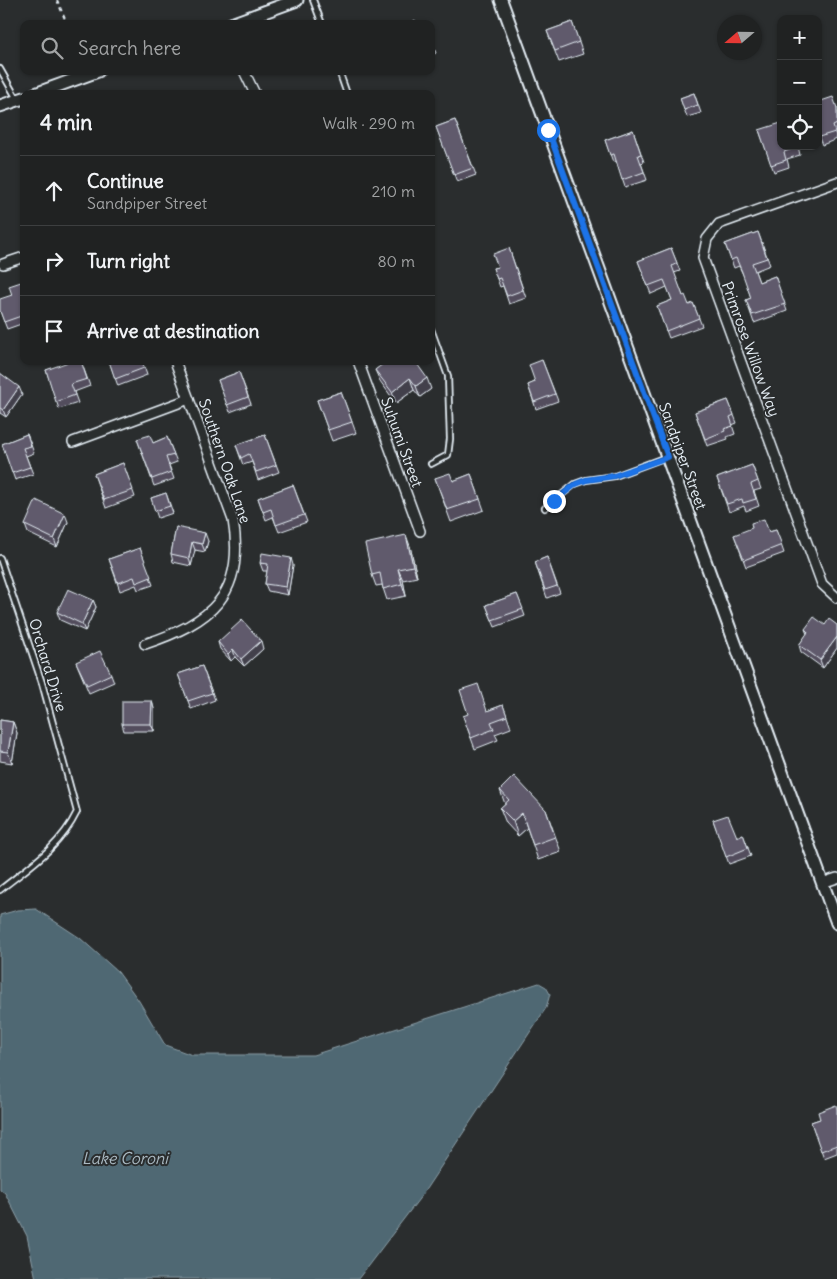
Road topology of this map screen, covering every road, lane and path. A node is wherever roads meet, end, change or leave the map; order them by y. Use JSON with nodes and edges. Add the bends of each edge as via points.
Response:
{"nodes":[{"id":1,"x":57,"y":0,"type":"edge"},
{"id":2,"x":298,"y":0,"type":"edge"},
{"id":3,"x":313,"y":0,"type":"edge"},
{"id":4,"x":501,"y":0,"type":"edge"},
{"id":5,"x":64,"y":20,"type":"edge"},
{"id":6,"x":242,"y":20,"type":"edge"},
{"id":7,"x":320,"y":20,"type":"edge"},
{"id":8,"x":0,"y":69,"type":"edge"},
{"id":9,"x":90,"y":75,"type":"edge"},
{"id":10,"x":246,"y":75,"type":"edge"},
{"id":11,"x":340,"y":75,"type":"edge"},
{"id":12,"x":60,"y":90,"type":"edge"},
{"id":13,"x":253,"y":90,"type":"edge"},
{"id":14,"x":346,"y":90,"type":"edge"},
{"id":15,"x":20,"y":98,"type":"edge"},
{"id":16,"x":20,"y":99,"type":"edge"},
{"id":17,"x":0,"y":106,"type":"edge"},
{"id":18,"x":837,"y":182,"type":"edge"},
{"id":19,"x":20,"y":258,"type":"edge"},
{"id":20,"x":3,"y":264,"type":"dead end"},
{"id":21,"x":435,"y":340,"type":"edge"},
{"id":22,"x":176,"y":365,"type":"edge"},
{"id":23,"x":359,"y":365,"type":"edge"},
{"id":24,"x":189,"y":399,"type":"junction"},
{"id":25,"x":73,"y":442,"type":"dead end"},
{"id":26,"x":668,"y":457,"type":"junction"},
{"id":27,"x":431,"y":464,"type":"dead end"},
{"id":28,"x":545,"y":508,"type":"dead end"},
{"id":29,"x":420,"y":531,"type":"dead end"},
{"id":30,"x":0,"y":558,"type":"edge"},
{"id":31,"x":837,"y":598,"type":"edge"},
{"id":32,"x":145,"y":644,"type":"dead end"},
{"id":33,"x":837,"y":878,"type":"edge"},
{"id":34,"x":822,"y":883,"type":"junction"},
{"id":35,"x":0,"y":890,"type":"edge"},
{"id":36,"x":833,"y":900,"type":"edge"},
{"id":37,"x":837,"y":923,"type":"edge"}],
"edges":[{"from":1,"to":5,"type":"path"},
{"from":2,"to":6,"type":"street"},
{"from":3,"to":7,"type":"lane"},
{"from":4,"to":26,"type":"street","name":"Sandpiper Street"},
{"from":8,"to":15,"type":"lane"},
{"from":9,"to":12,"type":"street"},
{"from":10,"to":13,"type":"street"},
{"from":11,"to":14,"type":"lane"},
{"from":16,"to":17,"type":"street"},
{"from":18,"to":31,"type":"street","name":"Primrose Willow Way","via":[[719,224],[707,239],[703,258],[822,584]]},
{"from":19,"to":20,"type":"street"},
{"from":21,"to":27,"type":"lane","via":[[448,376],[450,439],[448,455]]},
{"from":22,"to":24,"type":"street","name":"Southern Oak Lane"},
{"from":23,"to":29,"type":"street","name":"Suhumi Street"},
{"from":24,"to":25,"type":"street"},
{"from":24,"to":32,"type":"street","name":"Southern Oak Lane","via":[[233,520],[238,546],[234,572],[210,612],[192,625]]},
{"from":26,"to":28,"type":"lane","via":[[614,476],[576,484]]},
{"from":26,"to":34,"type":"street","name":"Sandpiper Street"},
{"from":30,"to":35,"type":"lane","name":"Orchard Drive","via":[[42,683],[77,812],[68,830],[47,853]]},
{"from":33,"to":34,"type":"street"},
{"from":34,"to":36,"type":"street","name":"Sandpiper Street"},
{"from":36,"to":37,"type":"street","name":"Sandpiper Street"}]}
